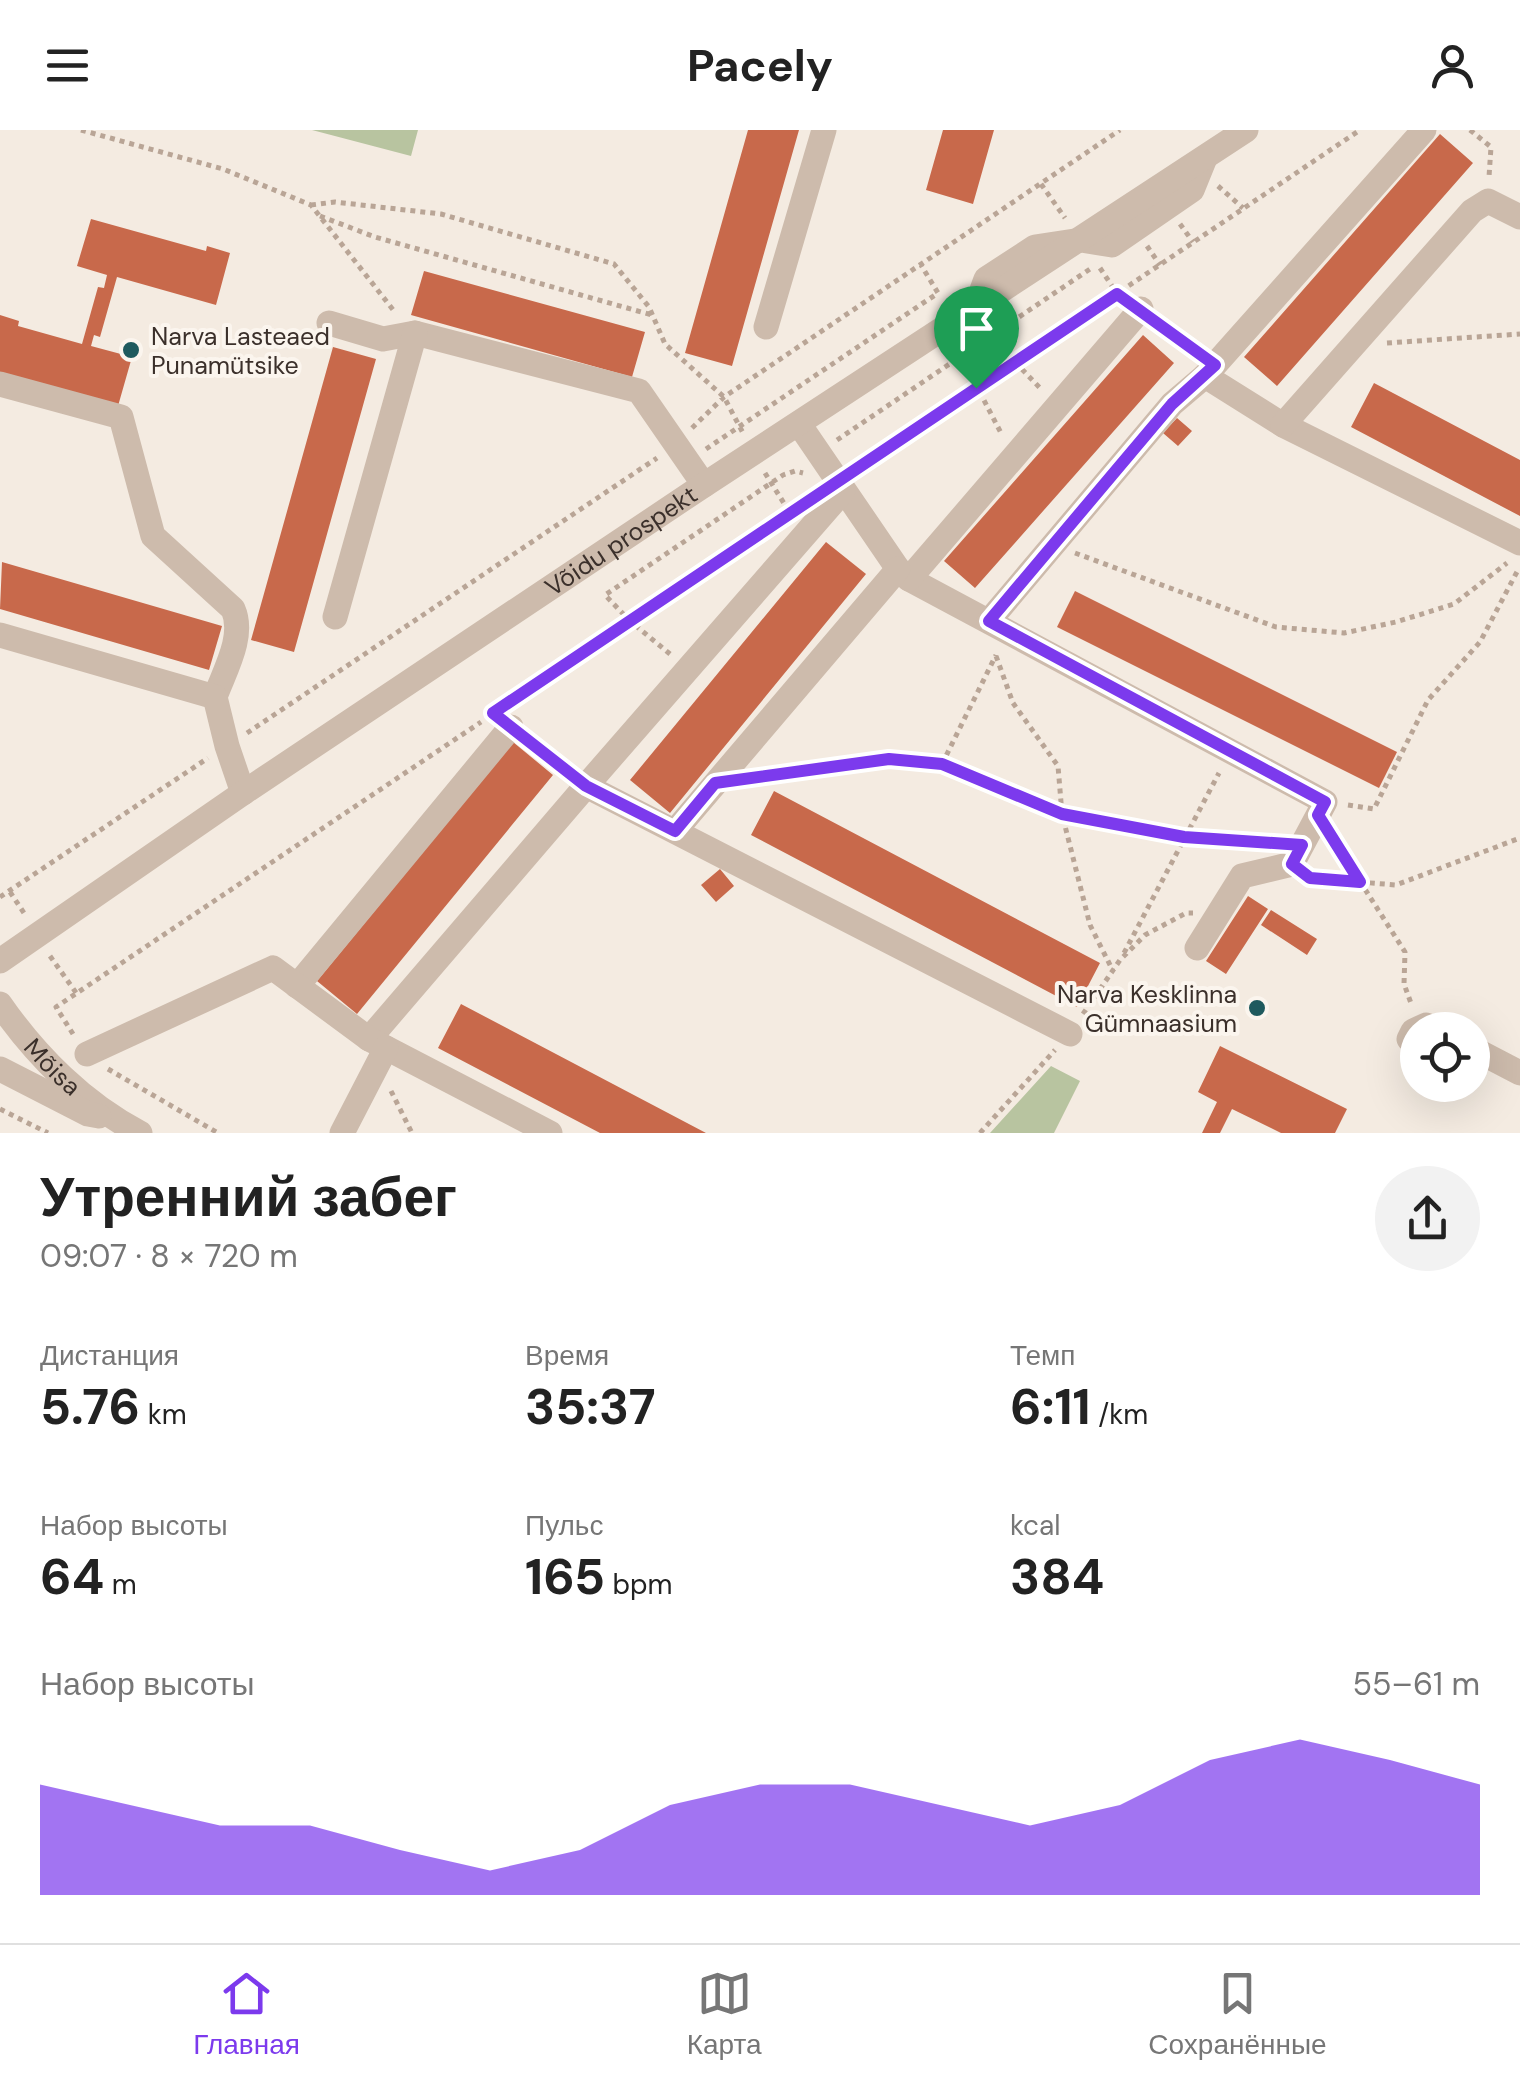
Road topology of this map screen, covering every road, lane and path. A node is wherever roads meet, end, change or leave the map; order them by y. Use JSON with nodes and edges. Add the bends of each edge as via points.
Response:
{"nodes":[{"id":1,"x":82,"y":130,"type":"edge"},
{"id":2,"x":824,"y":130,"type":"edge"},
{"id":3,"x":1120,"y":130,"type":"edge"},
{"id":4,"x":1246,"y":130,"type":"edge"},
{"id":5,"x":1360,"y":130,"type":"edge"},
{"id":6,"x":1424,"y":130,"type":"edge"},
{"id":7,"x":1470,"y":130,"type":"edge"},
{"id":8,"x":1490,"y":130,"type":"edge"},
{"id":9,"x":1485,"y":142,"type":"junction"},
{"id":10,"x":1216,"y":184,"type":"dead end"},
{"id":11,"x":1488,"y":201,"type":"junction"},
{"id":12,"x":310,"y":205,"type":"junction"},
{"id":13,"x":1243,"y":208,"type":"junction"},
{"id":14,"x":320,"y":216,"type":"junction"},
{"id":15,"x":1520,"y":216,"type":"edge"},
{"id":16,"x":1097,"y":264,"type":"dead end"},
{"id":17,"x":921,"y":265,"type":"junction"},
{"id":18,"x":1117,"y":294,"type":"junction"},
{"id":19,"x":1142,"y":310,"type":"junction"},
{"id":20,"x":652,"y":315,"type":"junction"},
{"id":21,"x":329,"y":322,"type":"dead end"},
{"id":22,"x":766,"y":327,"type":"dead end"},
{"id":23,"x":1520,"y":334,"type":"edge"},
{"id":24,"x":403,"y":335,"type":"junction"},
{"id":25,"x":1354,"y":345,"type":"junction"},
{"id":26,"x":961,"y":356,"type":"junction"},
{"id":27,"x":1015,"y":362,"type":"junction"},
{"id":28,"x":1210,"y":371,"type":"junction"},
{"id":29,"x":0,"y":384,"type":"edge"},
{"id":30,"x":976,"y":388,"type":"junction"},
{"id":31,"x":724,"y":397,"type":"junction"},
{"id":32,"x":1057,"y":405,"type":"junction"},
{"id":33,"x":799,"y":424,"type":"junction"},
{"id":34,"x":1283,"y":425,"type":"junction"},
{"id":35,"x":682,"y":453,"type":"junction"},
{"id":36,"x":818,"y":453,"type":"junction"},
{"id":37,"x":1014,"y":456,"type":"junction"},
{"id":38,"x":704,"y":485,"type":"junction"},
{"id":39,"x":840,"y":487,"type":"junction"},
{"id":40,"x":802,"y":506,"type":"dead end"},
{"id":41,"x":1520,"y":543,"type":"edge"},
{"id":42,"x":1053,"y":545,"type":"junction"},
{"id":43,"x":1520,"y":554,"type":"edge"},
{"id":44,"x":1520,"y":566,"type":"edge"},
{"id":45,"x":904,"y":574,"type":"junction"},
{"id":46,"x":334,"y":617,"type":"dead end"},
{"id":47,"x":630,"y":622,"type":"junction"},
{"id":48,"x":998,"y":626,"type":"junction"},
{"id":49,"x":0,"y":635,"type":"edge"},
{"id":50,"x":996,"y":656,"type":"junction"},
{"id":51,"x":688,"y":669,"type":"junction"},
{"id":52,"x":215,"y":697,"type":"junction"},
{"id":53,"x":510,"y":715,"type":"junction"},
{"id":54,"x":227,"y":746,"type":"junction"},
{"id":55,"x":1231,"y":752,"type":"junction"},
{"id":56,"x":942,"y":764,"type":"junction"},
{"id":57,"x":715,"y":783,"type":"junction"},
{"id":58,"x":586,"y":786,"type":"junction"},
{"id":59,"x":244,"y":792,"type":"junction"},
{"id":60,"x":1322,"y":809,"type":"junction"},
{"id":61,"x":1062,"y":814,"type":"junction"},
{"id":62,"x":675,"y":831,"type":"junction"},
{"id":63,"x":1184,"y":837,"type":"junction"},
{"id":64,"x":1520,"y":838,"type":"edge"},
{"id":65,"x":1297,"y":854,"type":"junction"},
{"id":66,"x":1360,"y":882,"type":"junction"},
{"id":67,"x":9,"y":892,"type":"junction"},
{"id":68,"x":0,"y":897,"type":"edge"},
{"id":69,"x":1219,"y":912,"type":"junction"},
{"id":70,"x":30,"y":923,"type":"dead end"},
{"id":71,"x":1197,"y":948,"type":"dead end"},
{"id":72,"x":46,"y":951,"type":"dead end"},
{"id":73,"x":1120,"y":960,"type":"junction"},
{"id":74,"x":0,"y":962,"type":"edge"},
{"id":75,"x":1113,"y":971,"type":"junction"},
{"id":76,"x":298,"y":986,"type":"junction"},
{"id":77,"x":77,"y":994,"type":"junction"},
{"id":78,"x":0,"y":1004,"type":"edge"},
{"id":79,"x":56,"y":1007,"type":"junction"},
{"id":80,"x":1414,"y":1012,"type":"edge"},
{"id":81,"x":44,"y":1015,"type":"dead end"},
{"id":82,"x":1070,"y":1034,"type":"junction"},
{"id":83,"x":377,"y":1050,"type":"junction"},
{"id":84,"x":87,"y":1054,"type":"junction"},
{"id":85,"x":1490,"y":1057,"type":"edge"},
{"id":86,"x":0,"y":1069,"type":"edge"},
{"id":87,"x":1520,"y":1073,"type":"edge"},
{"id":88,"x":0,"y":1108,"type":"edge"},
{"id":89,"x":113,"y":1119,"type":"junction"},
{"id":90,"x":48,"y":1133,"type":"edge"},
{"id":91,"x":140,"y":1133,"type":"edge"},
{"id":92,"x":218,"y":1133,"type":"edge"},
{"id":93,"x":342,"y":1133,"type":"edge"},
{"id":94,"x":412,"y":1133,"type":"edge"},
{"id":95,"x":550,"y":1133,"type":"edge"},
{"id":96,"x":980,"y":1133,"type":"edge"}],
"edges":[{"from":1,"to":12,"type":"path","via":[[223,169]]},
{"from":2,"to":22,"type":"street"},
{"from":3,"to":17,"type":"path"},
{"from":4,"to":33,"type":"street","name":"Võidu prospekt"},
{"from":5,"to":13,"type":"path"},
{"from":6,"to":28,"type":"street"},
{"from":7,"to":9,"type":"path"},
{"from":8,"to":9,"type":"path"},
{"from":9,"to":11,"type":"path","via":[[1491,146]]},
{"from":10,"to":13,"type":"path"},
{"from":11,"to":15,"type":"street"},
{"from":11,"to":25,"type":"street"},
{"from":12,"to":14,"type":"path"},
{"from":12,"to":20,"type":"path","via":[[441,214],[614,264]]},
{"from":13,"to":18,"type":"path"},
{"from":14,"to":20,"type":"path"},
{"from":14,"to":24,"type":"path","via":[[396,314]]},
{"from":16,"to":26,"type":"path"},
{"from":17,"to":31,"type":"path"},
{"from":17,"to":35,"type":"path","via":[[938,293]]},
{"from":18,"to":19,"type":"path"},
{"from":18,"to":27,"type":"path"},
{"from":19,"to":28,"type":"path"},
{"from":19,"to":32,"type":"street"},
{"from":20,"to":31,"type":"path","via":[[665,344]]},
{"from":21,"to":24,"type":"street","via":[[383,339]]},
{"from":23,"to":25,"type":"path"},
{"from":24,"to":35,"type":"street","via":[[640,391]]},
{"from":24,"to":46,"type":"street"},
{"from":25,"to":34,"type":"street"},
{"from":26,"to":30,"type":"path"},
{"from":26,"to":36,"type":"path"},
{"from":27,"to":30,"type":"path"},
{"from":27,"to":32,"type":"path"},
{"from":28,"to":34,"type":"street"},
{"from":28,"to":42,"type":"street","via":[[1172,404]]},
{"from":29,"to":52,"type":"street","via":[[120,417],[153,536],[234,609],[238,620]]},
{"from":30,"to":37,"type":"path"},
{"from":30,"to":39,"type":"path"},
{"from":31,"to":35,"type":"path"},
{"from":32,"to":37,"type":"street"},
{"from":33,"to":36,"type":"street"},
{"from":33,"to":38,"type":"street","name":"Võidu prospekt"},
{"from":34,"to":41,"type":"street"},
{"from":35,"to":38,"type":"street"},
{"from":35,"to":54,"type":"path"},
{"from":36,"to":39,"type":"street"},
{"from":37,"to":45,"type":"street"},
{"from":38,"to":59,"type":"street","name":"Võidu prospekt"},
{"from":39,"to":45,"type":"street"},
{"from":39,"to":47,"type":"path","via":[[825,490],[811,476],[783,475],[605,595]]},
{"from":39,"to":51,"type":"street"},
{"from":40,"to":47,"type":"path"},
{"from":42,"to":43,"type":"path","via":[[1276,627],[1344,633],[1454,604]]},
{"from":42,"to":48,"type":"street"},
{"from":44,"to":60,"type":"path","via":[[1480,642],[1428,700],[1374,808]]},
{"from":45,"to":48,"type":"street"},
{"from":45,"to":57,"type":"street"},
{"from":47,"to":51,"type":"path"},
{"from":47,"to":53,"type":"path"},
{"from":48,"to":50,"type":"path"},
{"from":48,"to":55,"type":"street"},
{"from":49,"to":52,"type":"street"},
{"from":50,"to":56,"type":"path"},
{"from":50,"to":61,"type":"path","via":[[1012,704],[1058,766]]},
{"from":51,"to":58,"type":"street"},
{"from":52,"to":54,"type":"street"},
{"from":53,"to":58,"type":"path"},
{"from":53,"to":76,"type":"street"},
{"from":53,"to":77,"type":"path","via":[[493,713]]},
{"from":54,"to":59,"type":"street"},
{"from":54,"to":67,"type":"path"},
{"from":55,"to":60,"type":"street"},
{"from":55,"to":63,"type":"path"},
{"from":56,"to":57,"type":"path","via":[[889,759]]},
{"from":56,"to":61,"type":"path"},
{"from":57,"to":62,"type":"street"},
{"from":58,"to":62,"type":"street"},
{"from":58,"to":83,"type":"street"},
{"from":59,"to":74,"type":"street","name":"Võidu prospekt"},
{"from":60,"to":65,"type":"street"},
{"from":60,"to":66,"type":"path"},
{"from":61,"to":63,"type":"path"},
{"from":61,"to":75,"type":"path","via":[[1090,925]]},
{"from":62,"to":82,"type":"street"},
{"from":63,"to":65,"type":"path"},
{"from":63,"to":73,"type":"path"},
{"from":64,"to":66,"type":"path","via":[[1396,885]]},
{"from":65,"to":66,"type":"path","via":[[1310,878]]},
{"from":65,"to":69,"type":"street","via":[[1242,876]]},
{"from":66,"to":80,"type":"path","via":[[1405,952],[1404,984]]},
{"from":67,"to":68,"type":"path"},
{"from":67,"to":70,"type":"path"},
{"from":69,"to":71,"type":"street"},
{"from":69,"to":73,"type":"path","via":[[1186,913],[1145,935]]},
{"from":72,"to":77,"type":"path"},
{"from":73,"to":75,"type":"path"},
{"from":75,"to":82,"type":"path"},
{"from":76,"to":83,"type":"street"},
{"from":76,"to":84,"type":"street","via":[[273,968]]},
{"from":77,"to":79,"type":"path"},
{"from":78,"to":89,"type":"street","name":"Mõisa","via":[[46,1062]]},
{"from":79,"to":81,"type":"path"},
{"from":79,"to":84,"type":"path"},
{"from":82,"to":96,"type":"path"},
{"from":83,"to":93,"type":"street"},
{"from":83,"to":94,"type":"path"},
{"from":83,"to":95,"type":"street"},
{"from":84,"to":92,"type":"path"},
{"from":85,"to":87,"type":"street"},
{"from":86,"to":89,"type":"street","name":"Mõisa","via":[[88,1114]]},
{"from":88,"to":90,"type":"path"},
{"from":89,"to":91,"type":"street","name":"Mõisa"}]}
